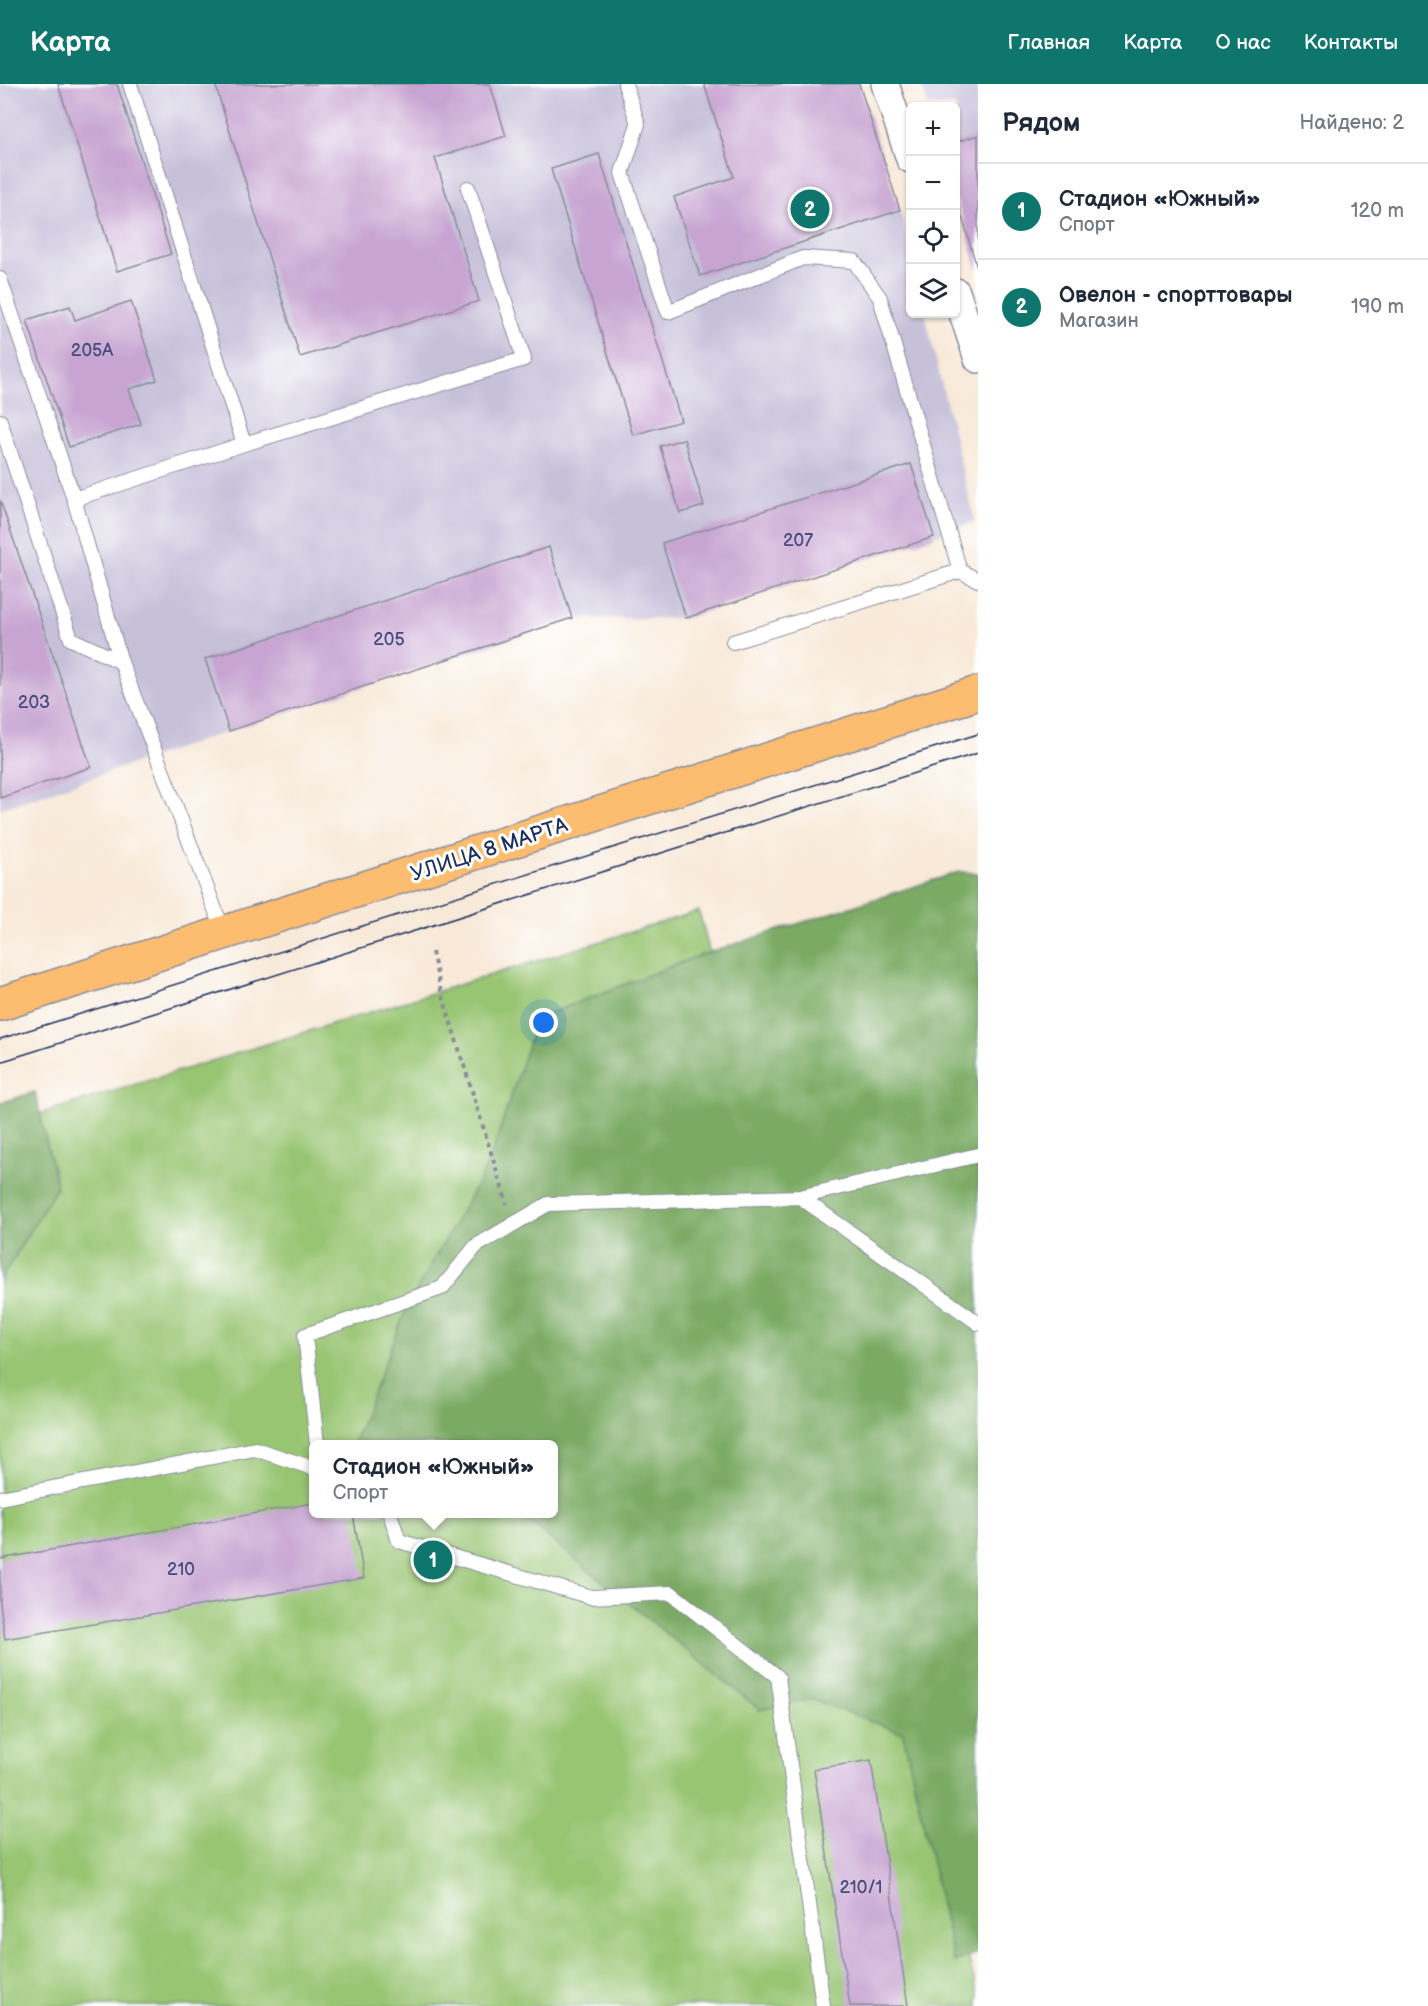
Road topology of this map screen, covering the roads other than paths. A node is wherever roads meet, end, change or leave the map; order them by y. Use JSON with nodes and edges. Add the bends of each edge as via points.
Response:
{"nodes":[{"id":1,"x":130,"y":84,"type":"edge"},
{"id":2,"x":625,"y":84,"type":"edge"},
{"id":3,"x":885,"y":84,"type":"edge"},
{"id":4,"x":909,"y":156,"type":"edge"},
{"id":5,"x":468,"y":188,"type":"dead end"},
{"id":6,"x":0,"y":279,"type":"edge"},
{"id":7,"x":960,"y":302,"type":"edge"},
{"id":8,"x":977,"y":351,"type":"edge"},
{"id":9,"x":0,"y":421,"type":"edge"},
{"id":10,"x":244,"y":444,"type":"junction"},
{"id":11,"x":74,"y":499,"type":"junction"},
{"id":12,"x":960,"y":571,"type":"junction"},
{"id":13,"x":978,"y":580,"type":"edge"},
{"id":14,"x":733,"y":642,"type":"dead end"},
{"id":15,"x":121,"y":662,"type":"junction"},
{"id":16,"x":978,"y":693,"type":"edge"},
{"id":17,"x":224,"y":933,"type":"junction"},
{"id":18,"x":0,"y":1004,"type":"edge"},
{"id":19,"x":978,"y":1155,"type":"edge"},
{"id":20,"x":800,"y":1197,"type":"junction"},
{"id":21,"x":978,"y":1323,"type":"edge"},
{"id":22,"x":317,"y":1440,"type":"edge"},
{"id":23,"x":309,"y":1467,"type":"edge"},
{"id":24,"x":0,"y":1498,"type":"edge"},
{"id":25,"x":391,"y":1518,"type":"edge"},
{"id":26,"x":823,"y":2006,"type":"edge"}],
"edges":[{"from":1,"to":10,"type":"lane"},
{"from":2,"to":12,"type":"lane","via":[[638,124],[622,173],[668,312],[803,258],[854,261],[880,298]]},
{"from":3,"to":4,"type":"street"},
{"from":5,"to":10,"type":"lane","via":[[524,358]]},
{"from":6,"to":11,"type":"lane"},
{"from":7,"to":8,"type":"street"},
{"from":9,"to":15,"type":"lane","via":[[71,639]]},
{"from":10,"to":11,"type":"lane"},
{"from":11,"to":15,"type":"lane"},
{"from":12,"to":13,"type":"lane"},
{"from":12,"to":14,"type":"lane"},
{"from":15,"to":17,"type":"lane"},
{"from":16,"to":17,"type":"main road","name":"УЛИЦА 8 МАРТА"},
{"from":17,"to":18,"type":"main road","name":"УЛИЦА 8 МАРТА"},
{"from":19,"to":20,"type":"lane"},
{"from":20,"to":21,"type":"lane"},
{"from":20,"to":22,"type":"lane","via":[[548,1204],[476,1246],[442,1288],[305,1335]]},
{"from":23,"to":24,"type":"lane","via":[[255,1449]]},
{"from":25,"to":26,"type":"lane","via":[[399,1541],[591,1597],[671,1593],[778,1677]]}]}
